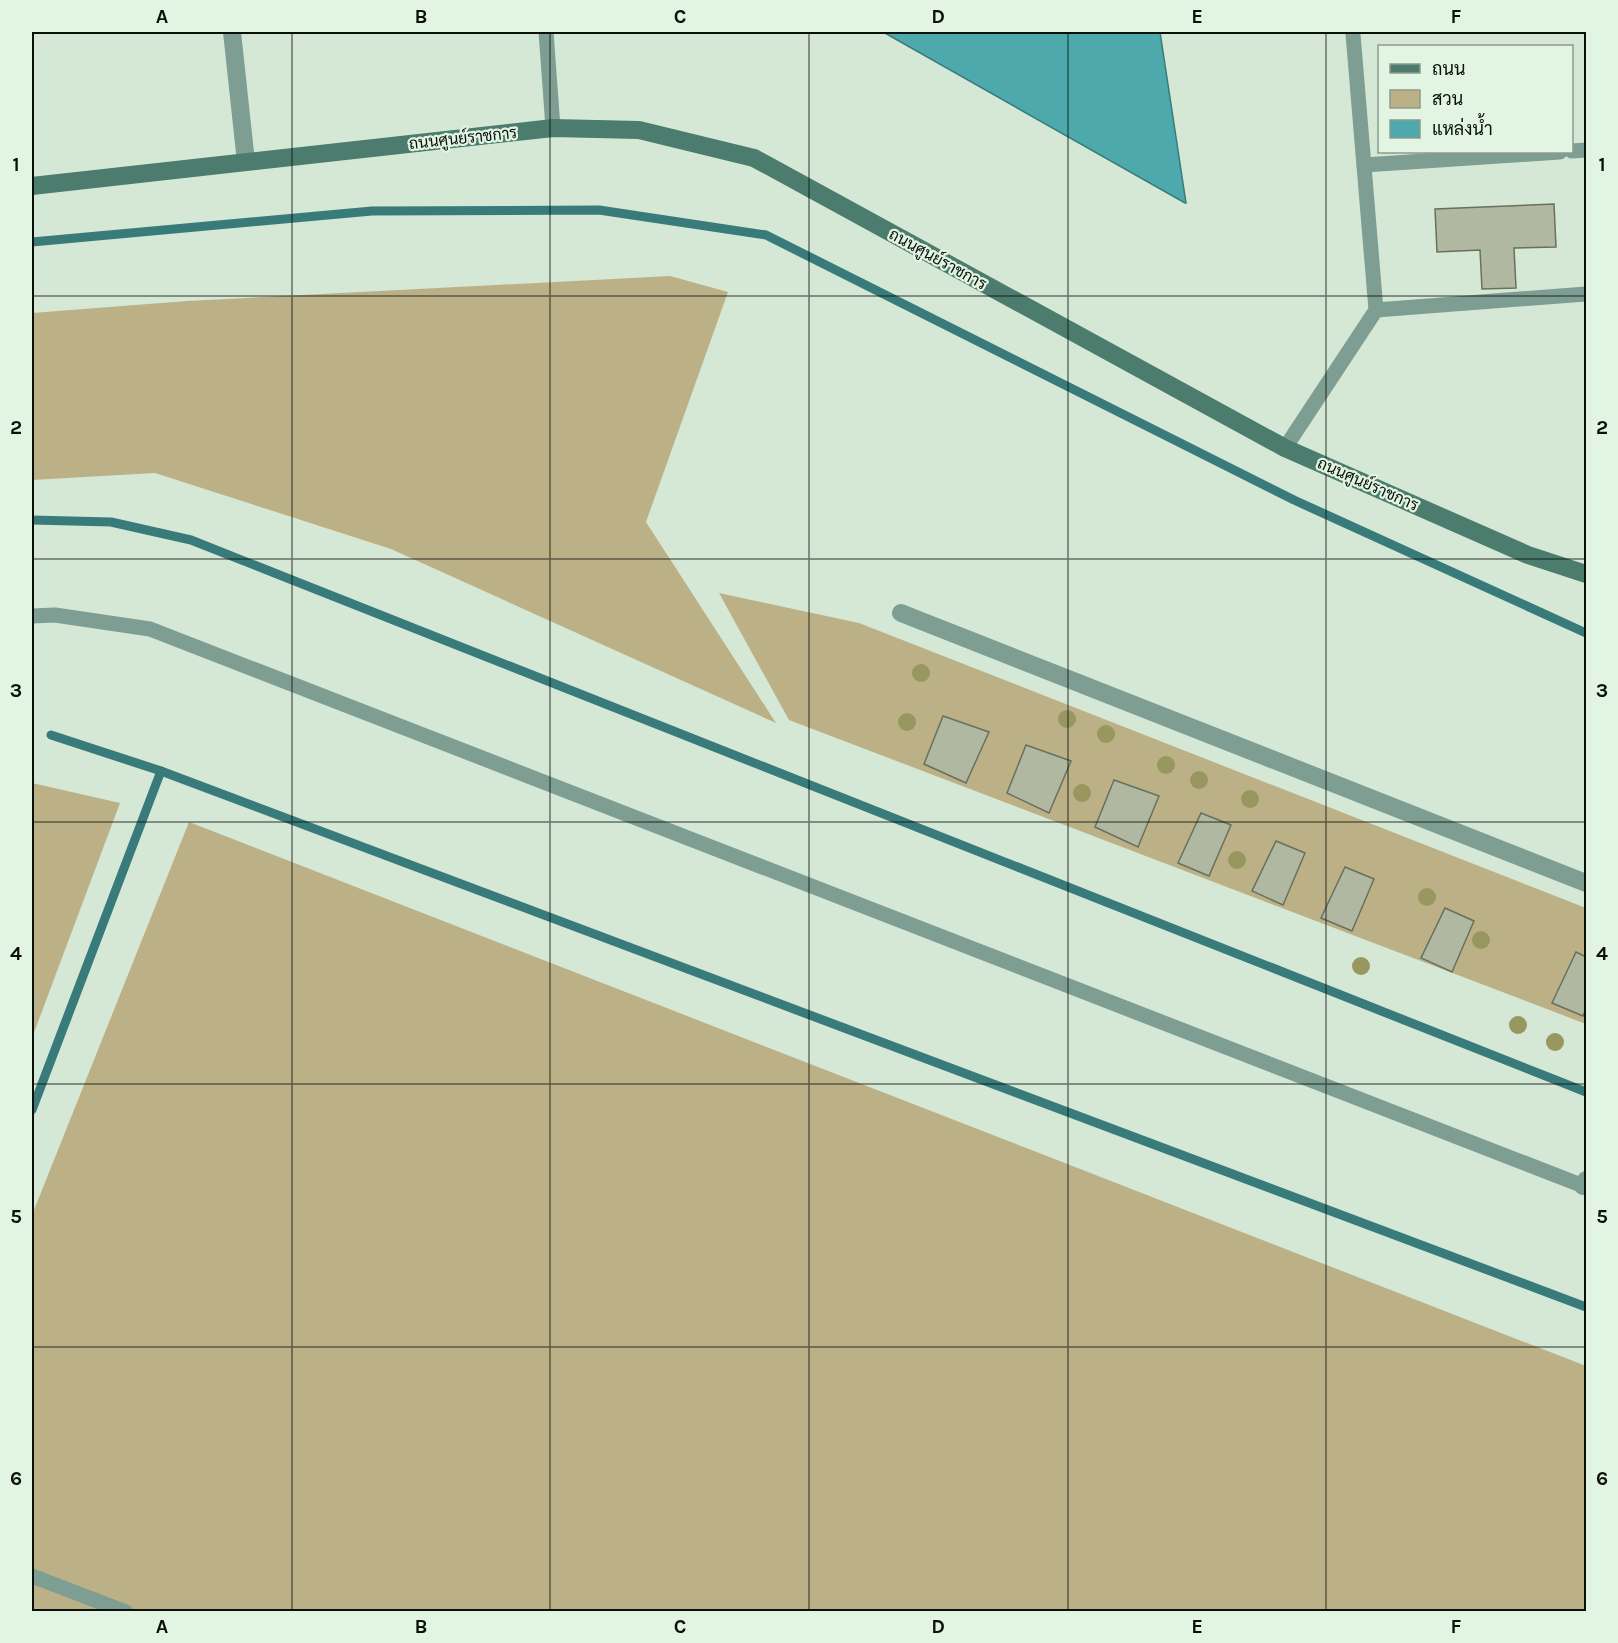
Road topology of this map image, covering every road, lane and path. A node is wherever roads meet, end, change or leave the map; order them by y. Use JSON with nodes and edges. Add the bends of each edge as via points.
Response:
{"nodes":[{"id":1,"x":232,"y":32,"type":"edge"},
{"id":2,"x":546,"y":32,"type":"edge"},
{"id":3,"x":1353,"y":34,"type":"dead end"},
{"id":4,"x":553,"y":128,"type":"junction"},
{"id":5,"x":1545,"y":153,"type":"edge"},
{"id":6,"x":246,"y":162,"type":"junction"},
{"id":7,"x":1364,"y":165,"type":"junction"},
{"id":8,"x":32,"y":186,"type":"edge"},
{"id":9,"x":1587,"y":294,"type":"edge"},
{"id":10,"x":1376,"y":310,"type":"junction"},
{"id":11,"x":1285,"y":448,"type":"junction"},
{"id":12,"x":1587,"y":574,"type":"edge"},
{"id":13,"x":901,"y":613,"type":"dead end"},
{"id":14,"x":32,"y":616,"type":"edge"},
{"id":15,"x":1587,"y":883,"type":"edge"},
{"id":16,"x":1585,"y":1185,"type":"edge"},
{"id":17,"x":32,"y":1575,"type":"edge"},
{"id":18,"x":126,"y":1611,"type":"edge"}],
"edges":[{"from":1,"to":6,"type":"street"},
{"from":2,"to":4,"type":"lane"},
{"from":3,"to":7,"type":"lane"},
{"from":4,"to":6,"type":"street","name":"ถนนศูนย์ราชการ"},
{"from":4,"to":11,"type":"street","name":"ถนนศูนย์ราชการ","via":[[639,130],[754,158]]},
{"from":5,"to":7,"type":"lane"},
{"from":6,"to":8,"type":"street","name":"ถนนศูนย์ราชการ"},
{"from":7,"to":10,"type":"lane"},
{"from":9,"to":10,"type":"lane"},
{"from":10,"to":11,"type":"lane"},
{"from":11,"to":12,"type":"street","name":"ถนนศูนย์ราชการ","via":[[1528,555]]},
{"from":13,"to":15,"type":"street"},
{"from":14,"to":16,"type":"lane","via":[[55,615],[150,629]]},
{"from":17,"to":18,"type":"lane"}]}
